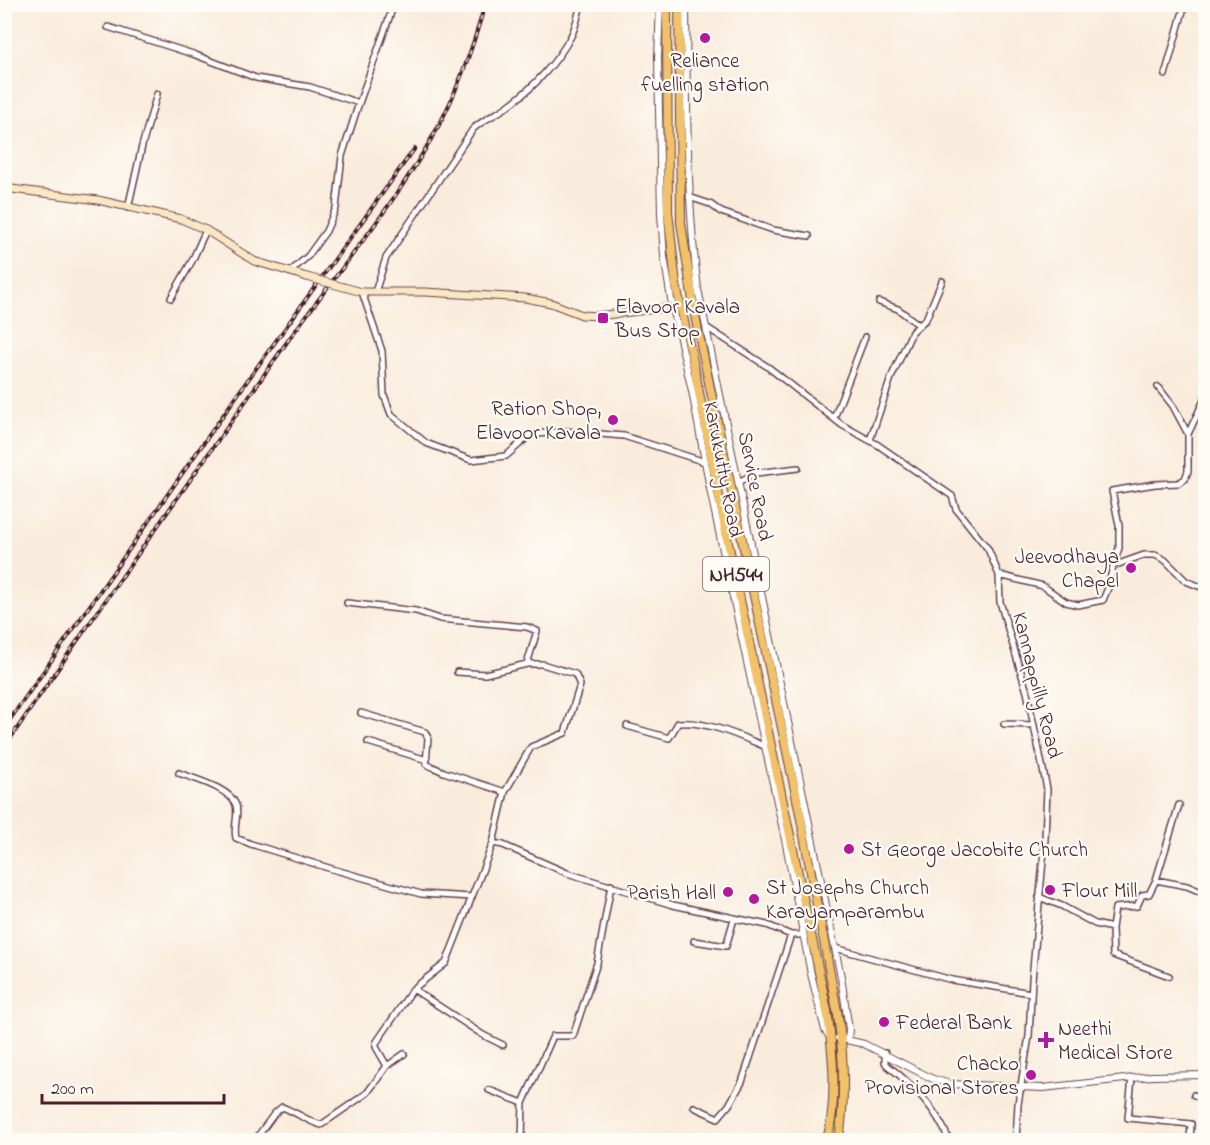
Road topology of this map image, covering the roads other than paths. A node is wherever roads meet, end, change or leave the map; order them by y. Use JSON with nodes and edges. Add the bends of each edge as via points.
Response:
{"nodes":[{"id":1,"x":394,"y":4,"type":"edge"},
{"id":2,"x":581,"y":4,"type":"edge"},
{"id":3,"x":660,"y":4,"type":"edge"},
{"id":4,"x":667,"y":4,"type":"edge"},
{"id":5,"x":679,"y":4,"type":"edge"},
{"id":6,"x":686,"y":4,"type":"edge"},
{"id":7,"x":1185,"y":4,"type":"edge"},
{"id":8,"x":108,"y":27,"type":"dead end"},
{"id":9,"x":1165,"y":75,"type":"dead end"},
{"id":10,"x":157,"y":94,"type":"dead end"},
{"id":11,"x":359,"y":103,"type":"junction"},
{"id":12,"x":4,"y":188,"type":"edge"},
{"id":13,"x":689,"y":197,"type":"junction"},
{"id":14,"x":128,"y":208,"type":"junction"},
{"id":15,"x":206,"y":230,"type":"junction"},
{"id":16,"x":809,"y":236,"type":"dead end"},
{"id":17,"x":290,"y":272,"type":"junction"},
{"id":18,"x":942,"y":281,"type":"dead end"},
{"id":19,"x":362,"y":292,"type":"junction"},
{"id":20,"x":375,"y":292,"type":"junction"},
{"id":21,"x":171,"y":298,"type":"dead end"},
{"id":22,"x":879,"y":302,"type":"dead end"},
{"id":23,"x":677,"y":308,"type":"junction"},
{"id":24,"x":696,"y":321,"type":"junction"},
{"id":25,"x":919,"y":324,"type":"junction"},
{"id":26,"x":706,"y":327,"type":"junction"},
{"id":27,"x":866,"y":337,"type":"dead end"},
{"id":28,"x":1158,"y":387,"type":"dead end"},
{"id":29,"x":1206,"y":396,"type":"edge"},
{"id":30,"x":834,"y":418,"type":"junction"},
{"id":31,"x":1188,"y":434,"type":"junction"},
{"id":32,"x":870,"y":440,"type":"junction"},
{"id":33,"x":705,"y":462,"type":"junction"},
{"id":34,"x":798,"y":468,"type":"dead end"},
{"id":35,"x":738,"y":482,"type":"junction"},
{"id":36,"x":1113,"y":566,"type":"junction"},
{"id":37,"x":999,"y":575,"type":"junction"},
{"id":38,"x":1206,"y":589,"type":"edge"},
{"id":39,"x":347,"y":603,"type":"dead end"},
{"id":40,"x":527,"y":664,"type":"junction"},
{"id":41,"x":457,"y":672,"type":"dead end"},
{"id":42,"x":361,"y":713,"type":"dead end"},
{"id":43,"x":1004,"y":724,"type":"dead end"},
{"id":44,"x":1034,"y":725,"type":"junction"},
{"id":45,"x":627,"y":726,"type":"dead end"},
{"id":46,"x":368,"y":742,"type":"dead end"},
{"id":47,"x":764,"y":746,"type":"junction"},
{"id":48,"x":427,"y":760,"type":"junction"},
{"id":49,"x":179,"y":773,"type":"dead end"},
{"id":50,"x":505,"y":792,"type":"junction"},
{"id":51,"x":1179,"y":805,"type":"dead end"},
{"id":52,"x":493,"y":843,"type":"junction"},
{"id":53,"x":1156,"y":880,"type":"junction"},
{"id":54,"x":611,"y":885,"type":"junction"},
{"id":55,"x":1206,"y":894,"type":"edge"},
{"id":56,"x":472,"y":897,"type":"junction"},
{"id":57,"x":1039,"y":897,"type":"junction"},
{"id":58,"x":734,"y":919,"type":"junction"},
{"id":59,"x":1112,"y":928,"type":"junction"},
{"id":60,"x":791,"y":935,"type":"junction"},
{"id":61,"x":803,"y":935,"type":"junction"},
{"id":62,"x":694,"y":941,"type":"dead end"},
{"id":63,"x":835,"y":948,"type":"junction"},
{"id":64,"x":1169,"y":976,"type":"dead end"},
{"id":65,"x":413,"y":989,"type":"junction"},
{"id":66,"x":1031,"y":993,"type":"junction"},
{"id":67,"x":831,"y":1038,"type":"junction"},
{"id":68,"x":845,"y":1039,"type":"junction"},
{"id":69,"x":503,"y":1045,"type":"dead end"},
{"id":70,"x":885,"y":1053,"type":"junction"},
{"id":71,"x":404,"y":1054,"type":"dead end"},
{"id":72,"x":387,"y":1066,"type":"junction"},
{"id":73,"x":1206,"y":1075,"type":"edge"},
{"id":74,"x":1132,"y":1078,"type":"junction"},
{"id":75,"x":1020,"y":1085,"type":"junction"},
{"id":76,"x":489,"y":1090,"type":"dead end"},
{"id":77,"x":1194,"y":1095,"type":"dead end"},
{"id":78,"x":1206,"y":1100,"type":"edge"},
{"id":79,"x":523,"y":1102,"type":"junction"},
{"id":80,"x":694,"y":1107,"type":"dead end"},
{"id":81,"x":255,"y":1140,"type":"edge"},
{"id":82,"x":522,"y":1140,"type":"edge"},
{"id":83,"x":827,"y":1140,"type":"edge"},
{"id":84,"x":839,"y":1140,"type":"edge"},
{"id":85,"x":949,"y":1140,"type":"edge"},
{"id":86,"x":1016,"y":1140,"type":"edge"},
{"id":87,"x":1190,"y":1140,"type":"edge"}],
"edges":[{"from":1,"to":11,"type":"street"},
{"from":2,"to":20,"type":"street","via":[[572,35],[552,63],[510,105],[473,129],[386,258]]},
{"from":3,"to":23,"type":"street","name":"Karukutty Road","via":[[662,224]]},
{"from":4,"to":23,"type":"highway","number":"NH544","via":[[668,211]]},
{"from":5,"to":24,"type":"highway","number":"NH544","via":[[681,223]]},
{"from":6,"to":13,"type":"street","name":"Service Road"},
{"from":7,"to":9,"type":"street"},
{"from":8,"to":11,"type":"street","via":[[256,78],[310,87]]},
{"from":10,"to":14,"type":"street"},
{"from":11,"to":17,"type":"street","via":[[342,156],[336,208],[326,231]]},
{"from":12,"to":14,"type":"main road","via":[[98,200]]},
{"from":13,"to":16,"type":"street","via":[[773,230]]},
{"from":13,"to":26,"type":"street","name":"Service Road","via":[[692,245]]},
{"from":14,"to":15,"type":"main road","via":[[181,219]]},
{"from":15,"to":17,"type":"main road","via":[[254,261]]},
{"from":15,"to":21,"type":"street"},
{"from":17,"to":19,"type":"main road","bridge":true},
{"from":18,"to":25,"type":"street","via":[[927,319]]},
{"from":19,"to":20,"type":"main road"},
{"from":19,"to":33,"type":"street","via":[[382,351],[384,395],[392,414],[426,442],[471,460],[506,456],[530,435],[563,431],[624,436]]},
{"from":20,"to":23,"type":"main road","via":[[525,298],[597,316]]},
{"from":22,"to":25,"type":"street","via":[[898,309]]},
{"from":23,"to":33,"type":"street","name":"Karukutty Road"},
{"from":23,"to":67,"type":"highway","number":"NH544"},
{"from":24,"to":26,"type":"highway"},
{"from":24,"to":68,"type":"highway","number":"NH544"},
{"from":25,"to":32,"type":"street","via":[[891,378]]},
{"from":26,"to":30,"type":"street","name":"Kannappilly Road"},
{"from":26,"to":35,"type":"street","name":"Service Road"},
{"from":27,"to":30,"type":"street"},
{"from":28,"to":31,"type":"street"},
{"from":29,"to":31,"type":"street"},
{"from":30,"to":32,"type":"street","name":"Kannappilly Road"},
{"from":31,"to":36,"type":"street","via":[[1185,478],[1178,483],[1112,491],[1119,525],[1119,548]]},
{"from":32,"to":37,"type":"street","name":"Kannappilly Road","via":[[952,496],[956,508],[988,549]]},
{"from":33,"to":47,"type":"street","name":"Karukutty Road"},
{"from":34,"to":35,"type":"street","via":[[756,473]]},
{"from":35,"to":63,"type":"street","name":"Service Road"},
{"from":36,"to":37,"type":"street","via":[[1103,600],[1078,605],[1066,602],[1043,586]]},
{"from":36,"to":38,"type":"street","via":[[1149,554],[1161,557],[1186,581]]},
{"from":37,"to":44,"type":"street","name":"Kannappilly Road","via":[[1000,602]]},
{"from":39,"to":40,"type":"street","via":[[417,611],[441,619],[527,627],[537,631]]},
{"from":40,"to":41,"type":"street","via":[[485,674]]},
{"from":40,"to":50,"type":"street","via":[[542,664],[575,674],[580,685],[565,733],[531,747]]},
{"from":42,"to":48,"type":"street","via":[[424,732],[428,738]]},
{"from":43,"to":44,"type":"street"},
{"from":44,"to":57,"type":"street","name":"Kannappilly Road","via":[[1047,789]]},
{"from":45,"to":47,"type":"street","via":[[669,738],[678,723],[694,724]]},
{"from":46,"to":48,"type":"street"},
{"from":47,"to":61,"type":"street","name":"Karukutty Road"},
{"from":48,"to":50,"type":"street","via":[[426,764],[444,772]]},
{"from":49,"to":56,"type":"street","via":[[231,798],[236,804],[236,838],[421,894]]},
{"from":50,"to":52,"type":"street"},
{"from":51,"to":53,"type":"street"},
{"from":52,"to":54,"type":"street","via":[[567,873]]},
{"from":52,"to":56,"type":"street"},
{"from":53,"to":55,"type":"street"},
{"from":53,"to":59,"type":"street","via":[[1137,906],[1114,908]]},
{"from":54,"to":58,"type":"street"},
{"from":54,"to":79,"type":"street","via":[[597,963],[573,1036],[553,1036]]},
{"from":56,"to":65,"type":"street","via":[[446,963]]},
{"from":57,"to":59,"type":"street"},
{"from":57,"to":66,"type":"street","name":"Kannappilly Road"},
{"from":58,"to":60,"type":"street","via":[[768,925]]},
{"from":58,"to":62,"type":"street","via":[[726,946]]},
{"from":59,"to":64,"type":"street","via":[[1113,954]]},
{"from":60,"to":61,"type":"street"},
{"from":60,"to":80,"type":"street","via":[[742,1082],[718,1118]]},
{"from":61,"to":67,"type":"street","name":"Karukutty Road","via":[[825,1030]]},
{"from":63,"to":66,"type":"street","via":[[952,980]]},
{"from":63,"to":68,"type":"street","name":"Service Road","via":[[846,1004]]},
{"from":65,"to":69,"type":"street"},
{"from":65,"to":72,"type":"street","via":[[376,1043]]},
{"from":66,"to":75,"type":"street","name":"Kannappilly Road","via":[[1029,1036]]},
{"from":67,"to":68,"type":"street"},
{"from":67,"to":83,"type":"highway","number":"NH544","via":[[833,1100]]},
{"from":68,"to":70,"type":"street"},
{"from":68,"to":84,"type":"highway","number":"NH544"},
{"from":70,"to":75,"type":"street","via":[[950,1084]]},
{"from":70,"to":85,"type":"street","via":[[887,1065],[929,1104]]},
{"from":71,"to":72,"type":"street"},
{"from":72,"to":81,"type":"street","via":[[366,1093],[321,1125],[282,1107]]},
{"from":73,"to":74,"type":"street"},
{"from":74,"to":75,"type":"street","via":[[1043,1088]]},
{"from":74,"to":87,"type":"street","via":[[1128,1118],[1191,1124]]},
{"from":75,"to":86,"type":"street","name":"Kannappilly Road"},
{"from":76,"to":79,"type":"street"},
{"from":77,"to":78,"type":"street"},
{"from":79,"to":82,"type":"street"}]}
